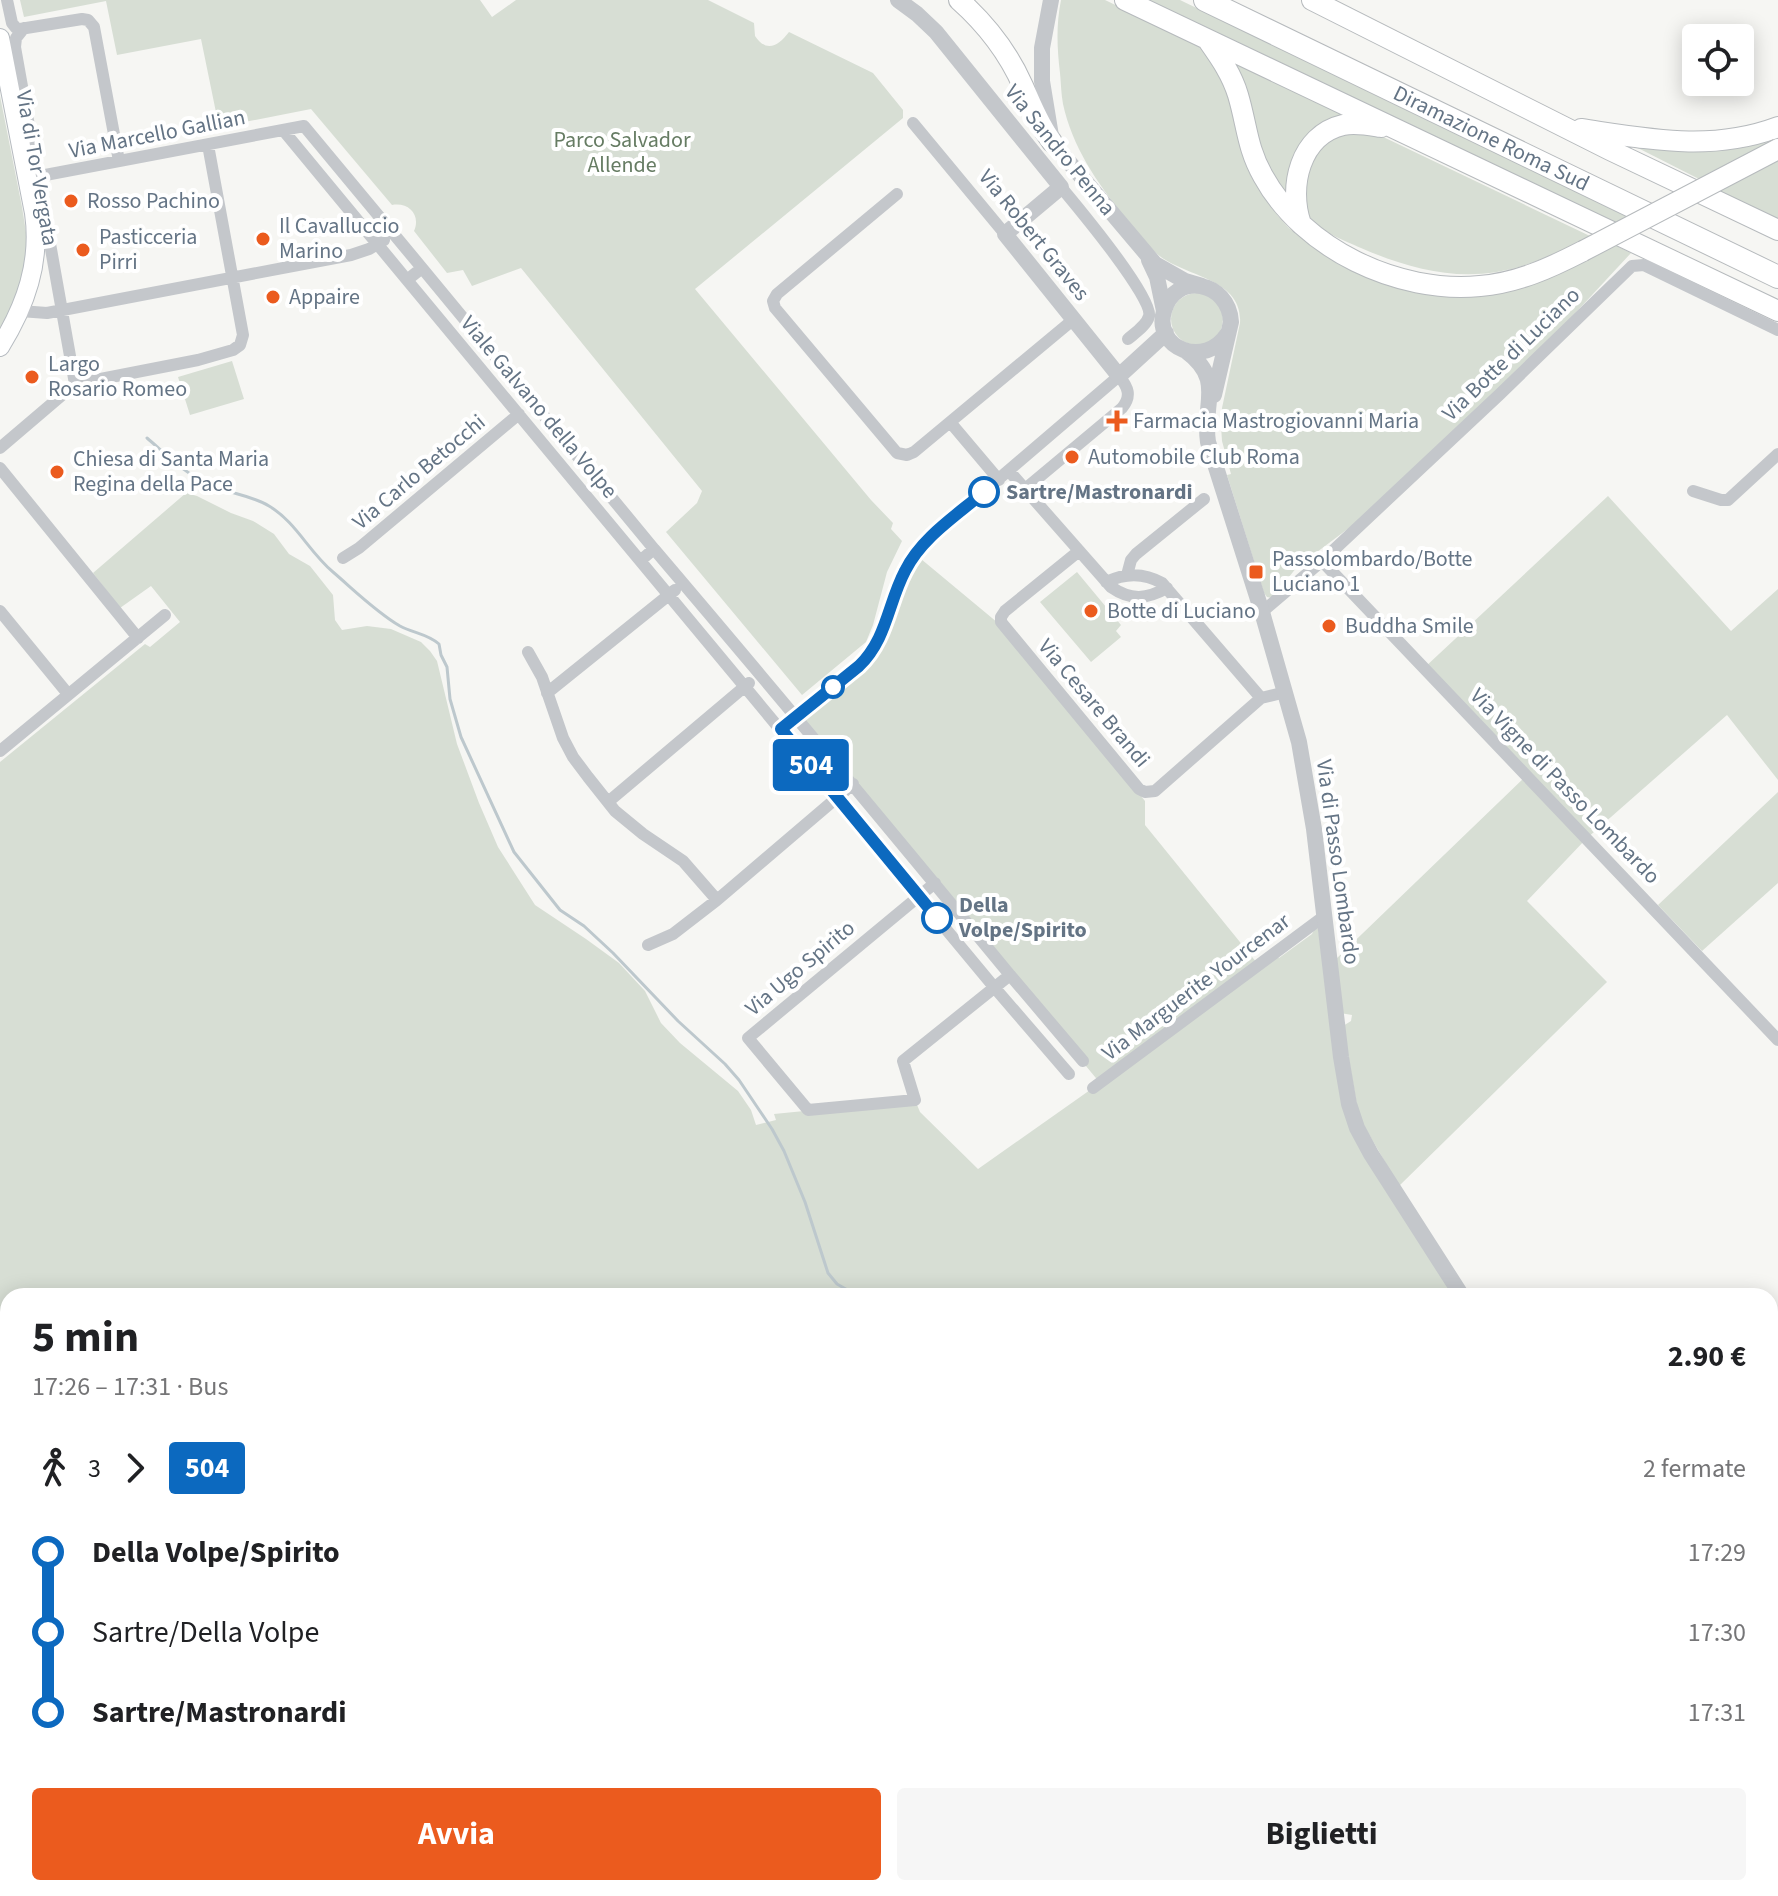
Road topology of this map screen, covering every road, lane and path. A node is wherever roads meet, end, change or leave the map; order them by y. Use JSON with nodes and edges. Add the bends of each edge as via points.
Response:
{"nodes":[{"id":1,"x":7,"y":0,"type":"edge"},
{"id":2,"x":898,"y":0,"type":"edge"},
{"id":3,"x":959,"y":0,"type":"edge"},
{"id":4,"x":1051,"y":0,"type":"edge"},
{"id":5,"x":1125,"y":0,"type":"edge"},
{"id":6,"x":1205,"y":0,"type":"edge"},
{"id":7,"x":1237,"y":0,"type":"edge"},
{"id":8,"x":1312,"y":0,"type":"edge"},
{"id":9,"x":10,"y":25,"type":"edge"},
{"id":10,"x":1207,"y":39,"type":"junction"},
{"id":11,"x":913,"y":123,"type":"dead end"},
{"id":12,"x":1566,"y":127,"type":"junction"},
{"id":13,"x":1778,"y":127,"type":"edge"},
{"id":14,"x":283,"y":130,"type":"junction"},
{"id":15,"x":1412,"y":136,"type":"junction"},
{"id":16,"x":1052,"y":142,"type":"junction"},
{"id":17,"x":208,"y":145,"type":"junction"},
{"id":18,"x":1778,"y":149,"type":"edge"},
{"id":19,"x":119,"y":161,"type":"junction"},
{"id":20,"x":40,"y":176,"type":"junction"},
{"id":21,"x":1061,"y":187,"type":"junction"},
{"id":22,"x":897,"y":194,"type":"dead end"},
{"id":23,"x":1301,"y":224,"type":"junction"},
{"id":24,"x":1778,"y":230,"type":"edge"},
{"id":25,"x":393,"y":232,"type":"junction"},
{"id":26,"x":1005,"y":234,"type":"junction"},
{"id":27,"x":378,"y":244,"type":"junction"},
{"id":28,"x":1144,"y":252,"type":"junction"},
{"id":29,"x":1778,"y":261,"type":"edge"},
{"id":30,"x":422,"y":268,"type":"junction"},
{"id":31,"x":233,"y":277,"type":"junction"},
{"id":32,"x":1778,"y":277,"type":"edge"},
{"id":33,"x":407,"y":280,"type":"junction"},
{"id":34,"x":1202,"y":286,"type":"junction"},
{"id":35,"x":62,"y":310,"type":"junction"},
{"id":36,"x":20,"y":311,"type":"junction"},
{"id":37,"x":1778,"y":311,"type":"edge"},
{"id":38,"x":1164,"y":312,"type":"junction"},
{"id":39,"x":1074,"y":319,"type":"junction"},
{"id":40,"x":1778,"y":330,"type":"edge"},
{"id":41,"x":1166,"y":333,"type":"junction"},
{"id":42,"x":1228,"y":333,"type":"junction"},
{"id":43,"x":1128,"y":339,"type":"dead end"},
{"id":44,"x":0,"y":347,"type":"edge"},
{"id":45,"x":1186,"y":351,"type":"junction"},
{"id":46,"x":1119,"y":376,"type":"junction"},
{"id":47,"x":75,"y":384,"type":"junction"},
{"id":48,"x":519,"y":414,"type":"junction"},
{"id":49,"x":1208,"y":416,"type":"junction"},
{"id":50,"x":950,"y":422,"type":"junction"},
{"id":51,"x":0,"y":448,"type":"edge"},
{"id":52,"x":1778,"y":454,"type":"edge"},
{"id":53,"x":0,"y":468,"type":"edge"},
{"id":54,"x":1009,"y":471,"type":"junction"},
{"id":55,"x":999,"y":480,"type":"junction"},
{"id":56,"x":1025,"y":489,"type":"junction"},
{"id":57,"x":1693,"y":491,"type":"dead end"},
{"id":58,"x":1204,"y":499,"type":"dead end"},
{"id":59,"x":654,"y":549,"type":"junction"},
{"id":60,"x":1079,"y":551,"type":"junction"},
{"id":61,"x":343,"y":558,"type":"dead end"},
{"id":62,"x":641,"y":560,"type":"junction"},
{"id":63,"x":1322,"y":561,"type":"junction"},
{"id":64,"x":1127,"y":575,"type":"junction"},
{"id":65,"x":1106,"y":582,"type":"junction"},
{"id":66,"x":683,"y":583,"type":"junction"},
{"id":67,"x":1167,"y":588,"type":"junction"},
{"id":68,"x":669,"y":594,"type":"junction"},
{"id":69,"x":0,"y":611,"type":"edge"},
{"id":70,"x":1262,"y":612,"type":"junction"},
{"id":71,"x":165,"y":615,"type":"dead end"},
{"id":72,"x":138,"y":638,"type":"junction"},
{"id":73,"x":528,"y":652,"type":"dead end"},
{"id":74,"x":760,"y":674,"type":"junction"},
{"id":75,"x":745,"y":686,"type":"junction"},
{"id":76,"x":1286,"y":692,"type":"junction"},
{"id":77,"x":547,"y":693,"type":"junction"},
{"id":78,"x":68,"y":694,"type":"junction"},
{"id":79,"x":1261,"y":698,"type":"junction"},
{"id":80,"x":797,"y":716,"type":"junction"},
{"id":81,"x":781,"y":729,"type":"junction"},
{"id":82,"x":1197,"y":736,"type":"dead end"},
{"id":83,"x":1206,"y":747,"type":"junction"},
{"id":84,"x":0,"y":751,"type":"edge"},
{"id":85,"x":853,"y":784,"type":"junction"},
{"id":86,"x":838,"y":797,"type":"junction"},
{"id":87,"x":608,"y":802,"type":"junction"},
{"id":88,"x":935,"y":883,"type":"junction"},
{"id":89,"x":919,"y":896,"type":"junction"},
{"id":90,"x":717,"y":900,"type":"junction"},
{"id":91,"x":1323,"y":917,"type":"junction"},
{"id":92,"x":648,"y":945,"type":"dead end"},
{"id":93,"x":1010,"y":975,"type":"junction"},
{"id":94,"x":994,"y":987,"type":"junction"},
{"id":95,"x":1778,"y":1040,"type":"edge"},
{"id":96,"x":1083,"y":1061,"type":"dead end"},
{"id":97,"x":1069,"y":1074,"type":"dead end"},
{"id":98,"x":1093,"y":1088,"type":"dead end"},
{"id":99,"x":1458,"y":1288,"type":"edge"}],
"edges":[{"from":1,"to":9,"type":"street","name":"Via di Tor Vergata"},
{"from":2,"to":21,"type":"street","name":"Via Sandro Penna","via":[[933,28]]},
{"from":3,"to":16,"type":"highway","via":[[1006,53]]},
{"from":4,"to":16,"type":"street","via":[[1042,72]]},
{"from":5,"to":10,"type":"highway"},
{"from":6,"to":32,"type":"highway","name":"Diramazione Roma Sud"},
{"from":7,"to":29,"type":"highway","name":"Diramazione Roma Sud"},
{"from":8,"to":12,"type":"highway"},
{"from":9,"to":19,"type":"street","via":[[82,19],[94,27]]},
{"from":9,"to":20,"type":"street","name":"Via di Tor Vergata"},
{"from":9,"to":36,"type":"main road","name":"Via di Tor Vergata","via":[[36,223],[36,259]]},
{"from":10,"to":15,"type":"highway"},
{"from":10,"to":23,"type":"highway","via":[[1234,84],[1257,165]]},
{"from":11,"to":26,"type":"street","name":"Via Robert Graves"},
{"from":12,"to":13,"type":"highway","via":[[1693,142],[1734,139]]},
{"from":12,"to":24,"type":"highway"},
{"from":14,"to":17,"type":"street","name":"Via Marcello Gallian"},
{"from":14,"to":25,"type":"street","name":"Via Marcello Gallian","via":[[304,126]]},
{"from":14,"to":27,"type":"street"},
{"from":15,"to":23,"type":"highway","via":[[1352,124],[1317,140],[1303,158],[1296,181]]},
{"from":15,"to":37,"type":"highway"},
{"from":16,"to":28,"type":"street"},
{"from":17,"to":19,"type":"street","name":"Via Marcello Gallian"},
{"from":17,"to":31,"type":"street"},
{"from":18,"to":23,"type":"highway","bridge":true,"via":[[1542,271],[1478,286],[1445,286],[1368,266],[1325,245]]},
{"from":19,"to":20,"type":"street","name":"Via Marcello Gallian"},
{"from":20,"to":35,"type":"street","name":"Via di Tor Vergata"},
{"from":21,"to":26,"type":"street"},
{"from":21,"to":43,"type":"street","name":"Via Sandro Penna","via":[[1148,304],[1148,320]]},
{"from":22,"to":50,"type":"street","via":[[777,294],[774,306],[897,453],[914,452]]},
{"from":25,"to":27,"type":"street"},
{"from":25,"to":30,"type":"street","name":"Via Marcello Gallian"},
{"from":26,"to":39,"type":"street","name":"Via Robert Graves"},
{"from":27,"to":31,"type":"street","via":[[351,255]]},
{"from":27,"to":33,"type":"street"},
{"from":28,"to":34,"type":"street","via":[[1166,271]]},
{"from":28,"to":38,"type":"street","via":[[1157,277]]},
{"from":30,"to":33,"type":"street"},
{"from":30,"to":59,"type":"street","name":"Viale Galvano della Volpe"},
{"from":31,"to":35,"type":"street"},
{"from":31,"to":47,"type":"street","via":[[243,335],[238,348]]},
{"from":33,"to":48,"type":"street","name":"Viale Galvano della Volpe"},
{"from":34,"to":38,"type":"street","via":[[1179,290]]},
{"from":34,"to":42,"type":"street","via":[[1225,300],[1231,316]]},
{"from":35,"to":36,"type":"street"},
{"from":35,"to":47,"type":"street","name":"Via di Tor Vergata"},
{"from":36,"to":44,"type":"main road","name":"Via di Tor Vergata"},
{"from":38,"to":41,"type":"street"},
{"from":39,"to":46,"type":"street","name":"Via Robert Graves"},
{"from":39,"to":50,"type":"street"},
{"from":40,"to":63,"type":"street","name":"Via Botte di Luciano","via":[[1642,264],[1632,266]]},
{"from":41,"to":45,"type":"street"},
{"from":41,"to":46,"type":"street"},
{"from":42,"to":45,"type":"street","via":[[1207,351]]},
{"from":42,"to":49,"type":"street","name":"Via di Passo Lombardo"},
{"from":45,"to":49,"type":"street","name":"Via di Passo Lombardo","via":[[1206,374]]},
{"from":46,"to":54,"type":"street"},
{"from":46,"to":56,"type":"street","via":[[1129,395],[1122,408]]},
{"from":47,"to":51,"type":"street"},
{"from":48,"to":61,"type":"street","name":"Via Carlo Betocchi"},
{"from":48,"to":62,"type":"street","name":"Viale Galvano della Volpe"},
{"from":49,"to":70,"type":"street","name":"Via di Passo Lombardo","via":[[1208,442]]},
{"from":50,"to":55,"type":"street"},
{"from":52,"to":57,"type":"street","via":[[1728,500]]},
{"from":53,"to":72,"type":"street"},
{"from":54,"to":55,"type":"street"},
{"from":54,"to":56,"type":"street"},
{"from":55,"to":80,"type":"street","via":[[915,554],[868,657]]},
{"from":56,"to":60,"type":"street"},
{"from":58,"to":64,"type":"street","via":[[1136,554]]},
{"from":59,"to":62,"type":"street"},
{"from":59,"to":66,"type":"street","name":"Viale Galvano della Volpe"},
{"from":60,"to":65,"type":"street"},
{"from":60,"to":83,"type":"street","name":"Via Cesare Brandi","via":[[1003,613],[1003,625],[1139,789],[1155,791]]},
{"from":62,"to":68,"type":"street","name":"Viale Galvano della Volpe"},
{"from":63,"to":70,"type":"street","name":"Via Botte di Luciano"},
{"from":63,"to":95,"type":"street","name":"Via Vigne di Passo Lombardo"},
{"from":64,"to":65,"type":"street"},
{"from":64,"to":67,"type":"street","via":[[1153,578]]},
{"from":65,"to":67,"type":"street","via":[[1135,598]]},
{"from":66,"to":68,"type":"street"},
{"from":66,"to":74,"type":"street","name":"Viale Galvano della Volpe"},
{"from":67,"to":79,"type":"street"},
{"from":68,"to":75,"type":"street","name":"Viale Galvano della Volpe"},
{"from":68,"to":77,"type":"street"},
{"from":69,"to":78,"type":"street"},
{"from":70,"to":76,"type":"street","name":"Via di Passo Lombardo"},
{"from":71,"to":72,"type":"street"},
{"from":72,"to":78,"type":"street"},
{"from":73,"to":77,"type":"street"},
{"from":74,"to":75,"type":"street"},
{"from":74,"to":80,"type":"street","name":"Viale Galvano della Volpe"},
{"from":75,"to":81,"type":"street","name":"Viale Galvano della Volpe"},
{"from":75,"to":87,"type":"street"},
{"from":76,"to":79,"type":"street","name":"Via Cesare Brandi"},
{"from":76,"to":91,"type":"street","name":"Via di Passo Lombardo","via":[[1309,798]]},
{"from":77,"to":87,"type":"street","via":[[567,747]]},
{"from":78,"to":84,"type":"street"},
{"from":79,"to":83,"type":"street","name":"Via Cesare Brandi"},
{"from":80,"to":81,"type":"street"},
{"from":80,"to":85,"type":"street","name":"Viale Galvano della Volpe"},
{"from":81,"to":86,"type":"street","name":"Viale Galvano della Volpe"},
{"from":82,"to":83,"type":"street"},
{"from":85,"to":86,"type":"street"},
{"from":85,"to":88,"type":"street","name":"Viale Galvano della Volpe"},
{"from":86,"to":89,"type":"street","name":"Viale Galvano della Volpe"},
{"from":86,"to":90,"type":"street"},
{"from":87,"to":90,"type":"street","via":[[683,861]]},
{"from":88,"to":89,"type":"street","name":"Via Ugo Spirito"},
{"from":88,"to":93,"type":"street","name":"Viale Galvano della Volpe"},
{"from":89,"to":94,"type":"street","name":"Viale Galvano della Volpe"},
{"from":89,"to":94,"type":"street","name":"Via Ugo Spirito","via":[[748,1038],[808,1110],[918,1106],[903,1061]]},
{"from":90,"to":92,"type":"street","via":[[670,936]]},
{"from":91,"to":98,"type":"street","name":"Via Marguerite Yourcenar"},
{"from":91,"to":99,"type":"street","name":"Via di Passo Lombardo","via":[[1343,1077],[1357,1128]]},
{"from":93,"to":94,"type":"street"},
{"from":93,"to":96,"type":"street","name":"Viale Galvano della Volpe"},
{"from":94,"to":97,"type":"street","name":"Viale Galvano della Volpe"}]}
